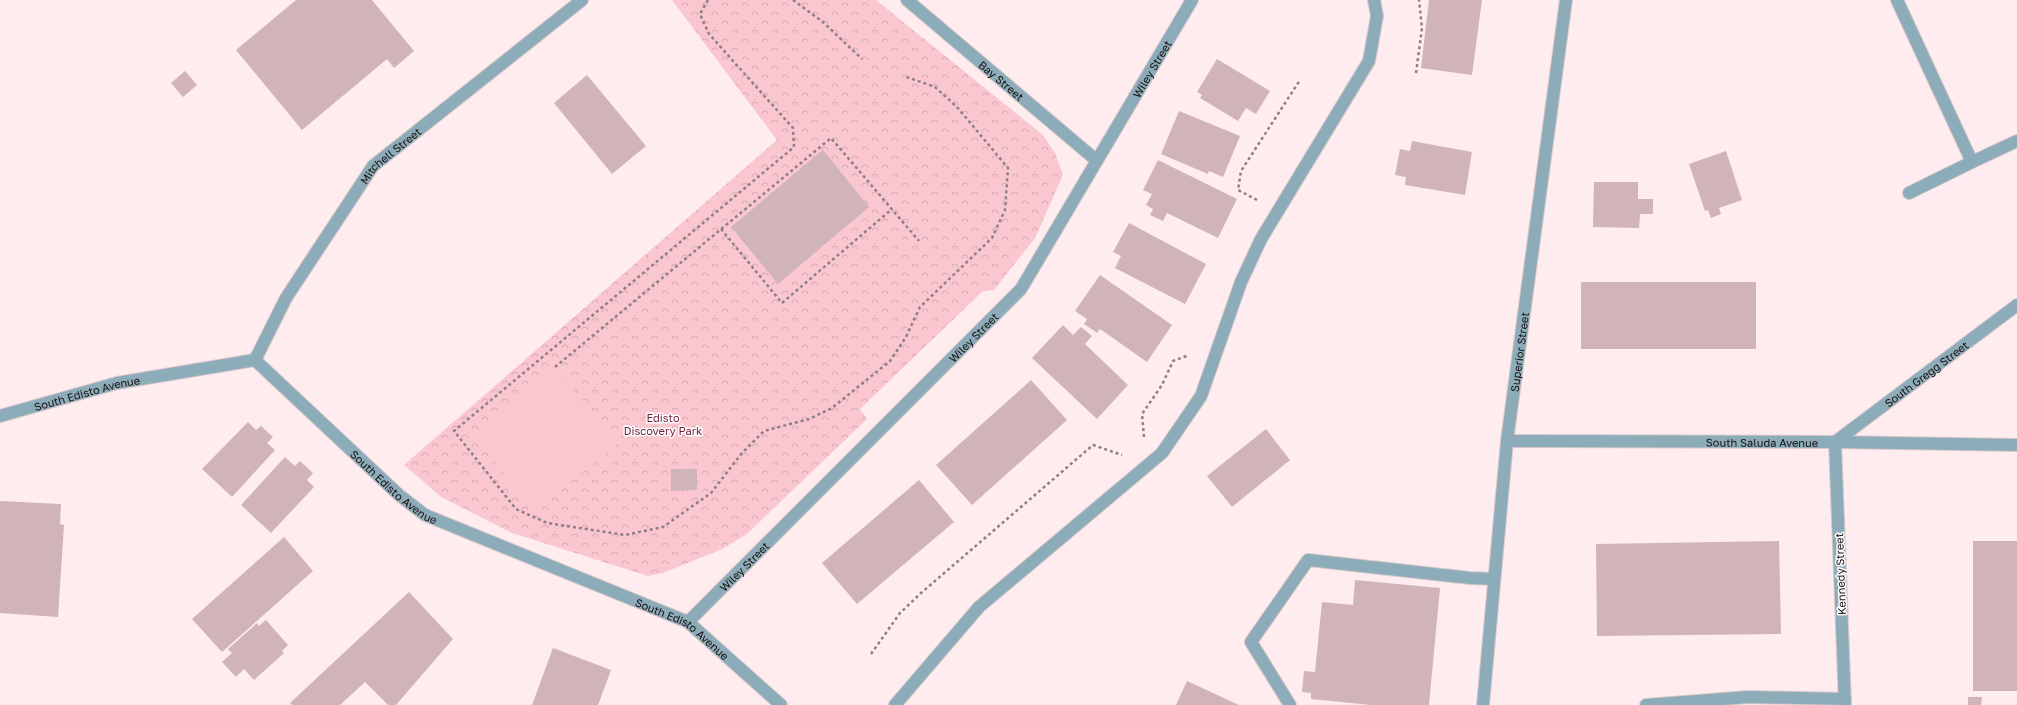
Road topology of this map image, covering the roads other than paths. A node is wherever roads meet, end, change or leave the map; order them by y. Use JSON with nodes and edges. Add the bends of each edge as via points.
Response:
{"nodes":[{"id":1,"x":582,"y":0,"type":"edge"},
{"id":2,"x":906,"y":0,"type":"edge"},
{"id":3,"x":1192,"y":0,"type":"edge"},
{"id":4,"x":1374,"y":0,"type":"edge"},
{"id":5,"x":1566,"y":0,"type":"edge"},
{"id":6,"x":1898,"y":0,"type":"edge"},
{"id":7,"x":2017,"y":141,"type":"edge"},
{"id":8,"x":1096,"y":160,"type":"junction"},
{"id":9,"x":1972,"y":162,"type":"junction"},
{"id":10,"x":1909,"y":193,"type":"dead end"},
{"id":11,"x":2017,"y":305,"type":"edge"},
{"id":12,"x":255,"y":360,"type":"junction"},
{"id":13,"x":0,"y":416,"type":"edge"},
{"id":14,"x":1507,"y":441,"type":"junction"},
{"id":15,"x":1835,"y":442,"type":"junction"},
{"id":16,"x":2017,"y":445,"type":"edge"},
{"id":17,"x":1494,"y":579,"type":"junction"},
{"id":18,"x":688,"y":622,"type":"junction"},
{"id":19,"x":1845,"y":702,"type":"edge"},
{"id":20,"x":781,"y":705,"type":"edge"},
{"id":21,"x":895,"y":705,"type":"edge"},
{"id":22,"x":1290,"y":705,"type":"edge"},
{"id":23,"x":1483,"y":705,"type":"edge"},
{"id":24,"x":1646,"y":705,"type":"edge"}],
"edges":[{"from":1,"to":12,"type":"street","name":"Mitchell Street","via":[[373,166],[286,298]]},
{"from":2,"to":8,"type":"street","name":"Bay Street"},
{"from":3,"to":8,"type":"street","name":"Wiley Street"},
{"from":4,"to":21,"type":"street","via":[[1377,16],[1369,62],[1261,239],[1241,282],[1201,396],[1162,453],[979,607]]},
{"from":5,"to":14,"type":"street","name":"Superior Street"},
{"from":6,"to":9,"type":"street"},
{"from":7,"to":9,"type":"street"},
{"from":8,"to":18,"type":"street","name":"Wiley Street","via":[[1021,289]]},
{"from":9,"to":10,"type":"street"},
{"from":11,"to":15,"type":"street","name":"South Gregg Street"},
{"from":12,"to":13,"type":"street","name":"South Edisto Avenue","via":[[118,383]]},
{"from":12,"to":18,"type":"street","name":"South Edisto Avenue","via":[[399,495],[425,515]]},
{"from":14,"to":15,"type":"street","name":"South Saluda Avenue"},
{"from":14,"to":17,"type":"street","name":"Superior Street"},
{"from":15,"to":16,"type":"street","name":"South Saluda Avenue"},
{"from":15,"to":19,"type":"street","name":"Kennedy Street"},
{"from":17,"to":22,"type":"street","via":[[1308,560],[1251,642]]},
{"from":17,"to":23,"type":"street","name":"Superior Street"},
{"from":18,"to":20,"type":"street","name":"South Edisto Avenue"},
{"from":19,"to":24,"type":"street","via":[[1748,697]]}]}
